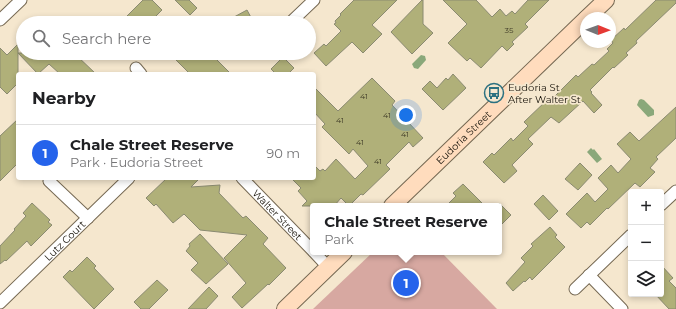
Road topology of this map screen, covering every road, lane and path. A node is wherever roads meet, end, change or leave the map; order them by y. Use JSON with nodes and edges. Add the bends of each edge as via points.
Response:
{"nodes":[{"id":1,"x":21,"y":0,"type":"edge"},
{"id":2,"x":314,"y":0,"type":"edge"},
{"id":3,"x":606,"y":0,"type":"edge"},
{"id":4,"x":594,"y":12,"type":"edge"},
{"id":5,"x":297,"y":16,"type":"edge"},
{"id":6,"x":0,"y":20,"type":"edge"},
{"id":7,"x":580,"y":26,"type":"edge"},
{"id":8,"x":127,"y":180,"type":"edge"},
{"id":9,"x":244,"y":180,"type":"edge"},
{"id":10,"x":49,"y":181,"type":"dead end"},
{"id":11,"x":676,"y":191,"type":"edge"},
{"id":12,"x":664,"y":202,"type":"edge"},
{"id":13,"x":395,"y":203,"type":"edge"},
{"id":14,"x":88,"y":218,"type":"junction"},
{"id":15,"x":628,"y":237,"type":"edge"},
{"id":16,"x":310,"y":249,"type":"edge"},
{"id":17,"x":316,"y":255,"type":"edge"},
{"id":18,"x":341,"y":255,"type":"edge"},
{"id":19,"x":328,"y":267,"type":"junction"},
{"id":20,"x":589,"y":275,"type":"junction"},
{"id":21,"x":575,"y":289,"type":"dead end"},
{"id":22,"x":0,"y":302,"type":"edge"},
{"id":23,"x":285,"y":309,"type":"edge"},
{"id":24,"x":622,"y":309,"type":"edge"}],
"edges":[{"from":1,"to":6,"type":"street"},
{"from":2,"to":5,"type":"street"},
{"from":3,"to":4,"type":"main road","name":"Eudoria Street"},
{"from":7,"to":13,"type":"main road","name":"Eudoria Street"},
{"from":8,"to":14,"type":"street","name":"Lutz Court"},
{"from":9,"to":16,"type":"street","name":"Walter Street"},
{"from":10,"to":14,"type":"street"},
{"from":11,"to":12,"type":"street"},
{"from":14,"to":22,"type":"street","name":"Lutz Court"},
{"from":15,"to":20,"type":"street"},
{"from":17,"to":19,"type":"street","name":"Walter Street"},
{"from":18,"to":19,"type":"main road"},
{"from":19,"to":23,"type":"main road"},
{"from":20,"to":21,"type":"street"},
{"from":20,"to":24,"type":"street"}]}
